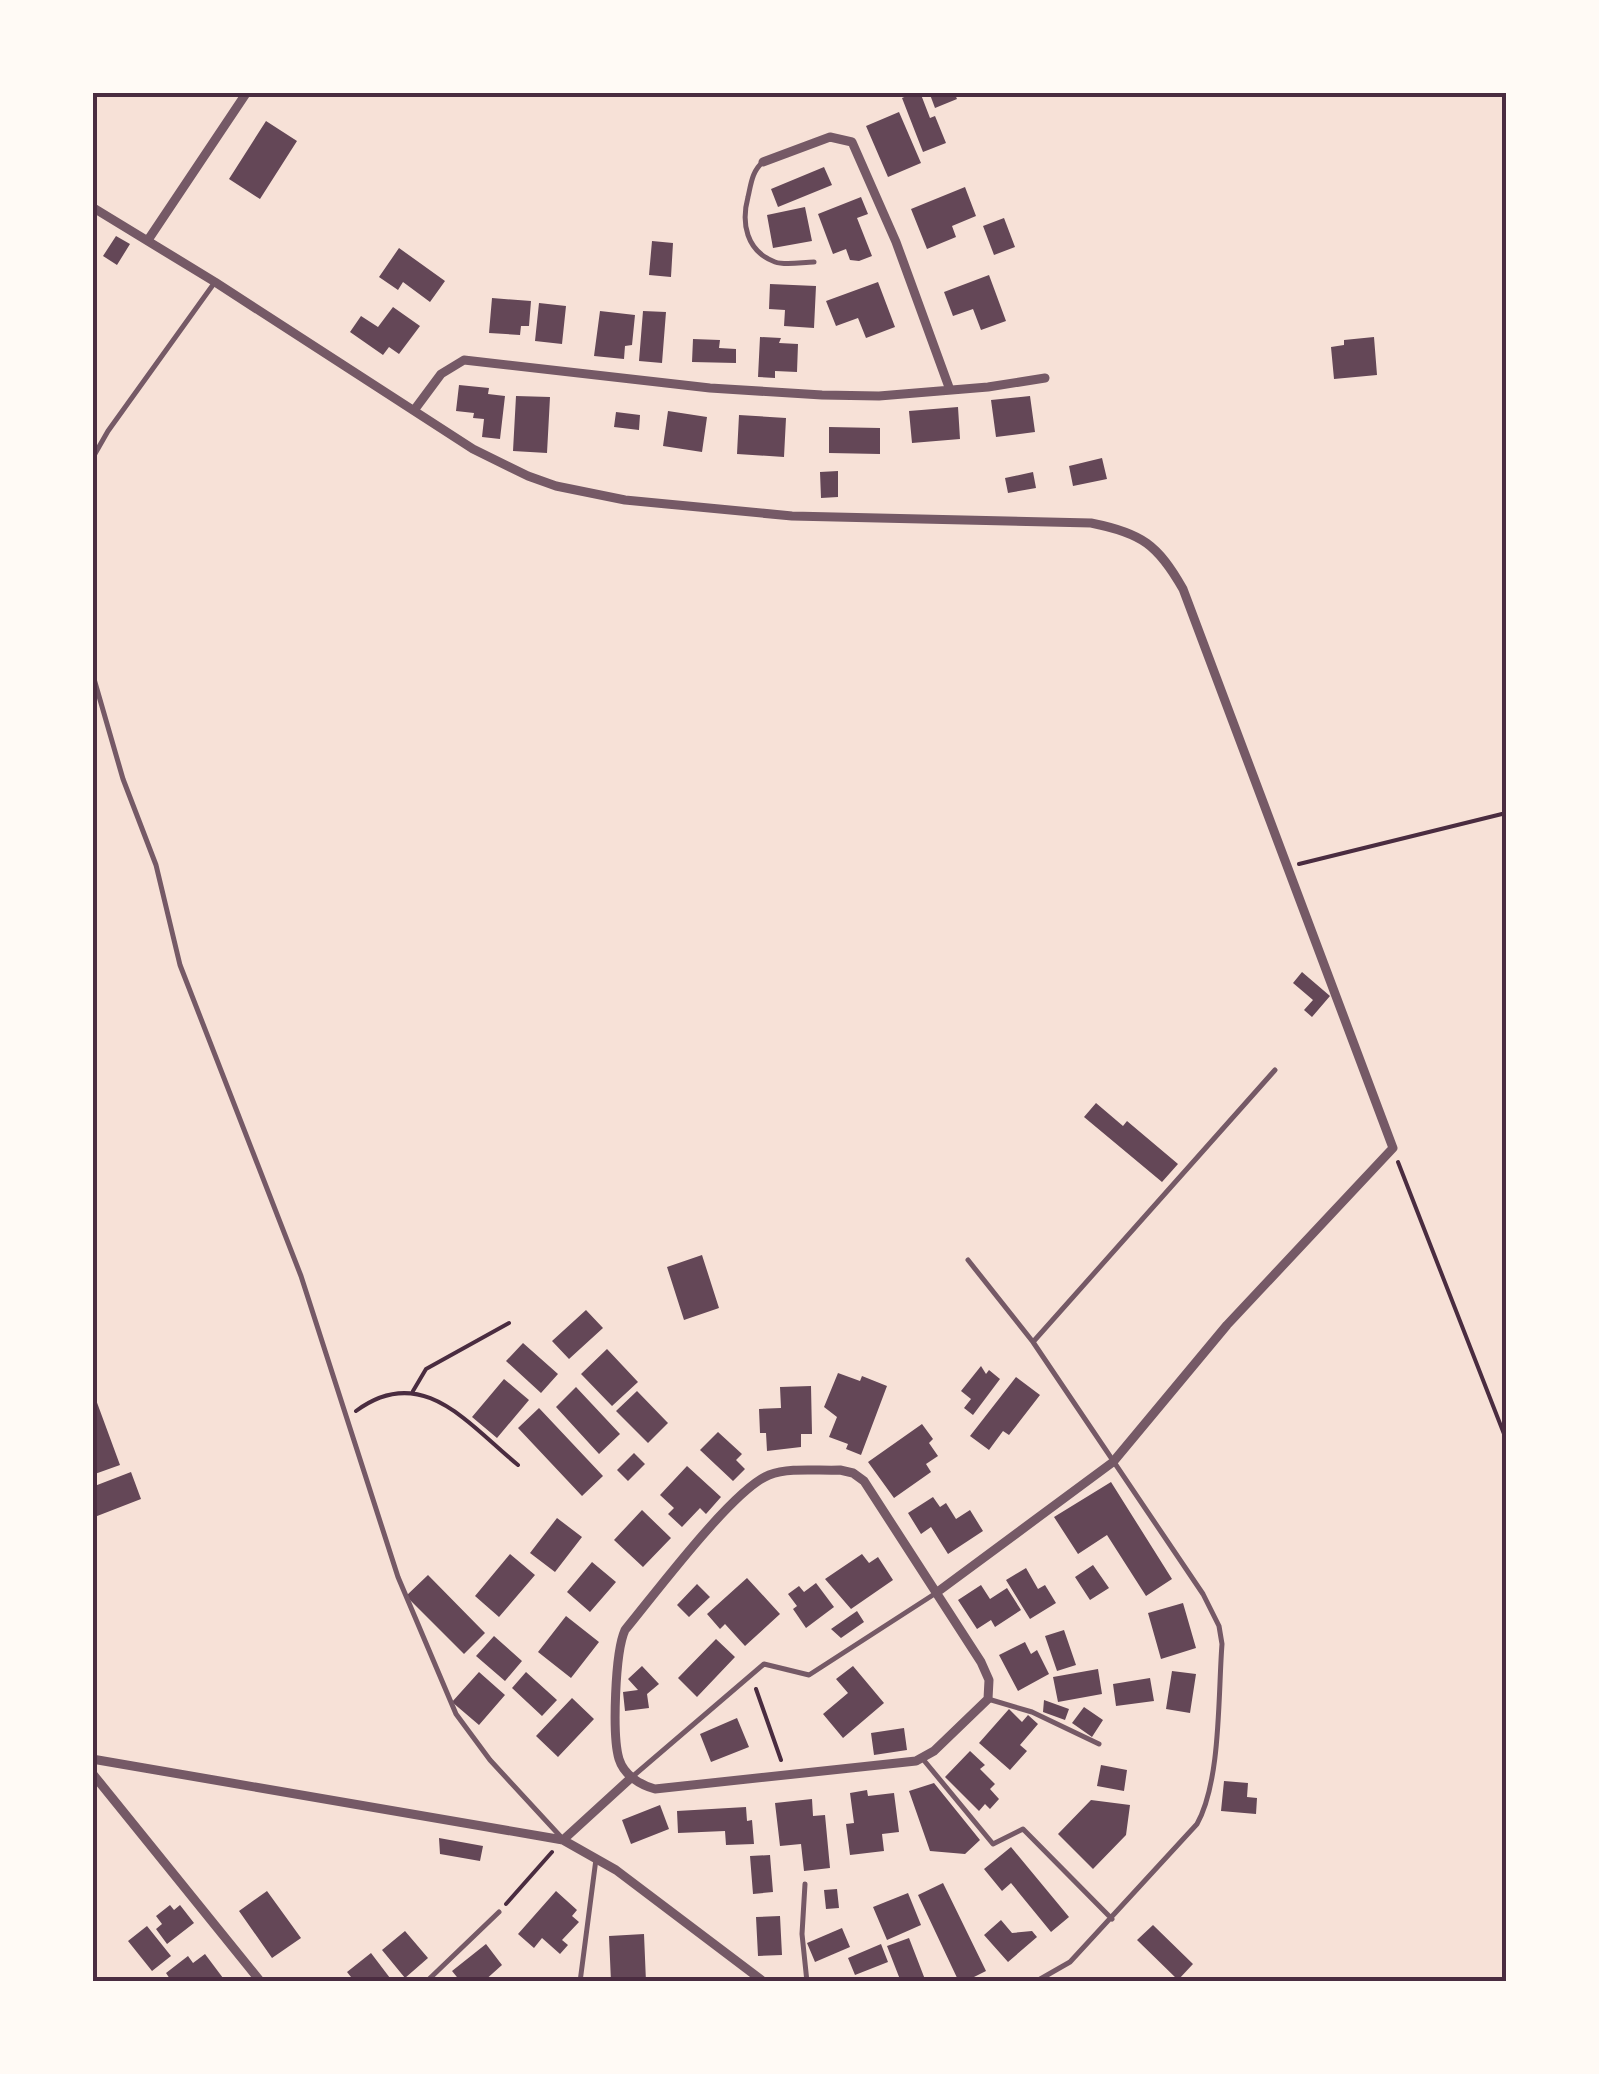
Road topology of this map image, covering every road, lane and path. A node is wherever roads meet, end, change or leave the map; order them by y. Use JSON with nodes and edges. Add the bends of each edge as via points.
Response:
{"nodes":[{"id":1,"x":247,"y":92,"type":"edge"},
{"id":2,"x":763,"y":162,"type":"joint"},
{"id":3,"x":92,"y":208,"type":"edge"},
{"id":4,"x":148,"y":240,"type":"junction"},
{"id":5,"x":814,"y":262,"type":"dead end"},
{"id":6,"x":215,"y":282,"type":"junction"},
{"id":7,"x":1045,"y":378,"type":"dead end"},
{"id":8,"x":950,"y":390,"type":"junction"},
{"id":9,"x":415,"y":409,"type":"junction"},
{"id":10,"x":92,"y":459,"type":"edge"},
{"id":11,"x":92,"y":672,"type":"edge"},
{"id":12,"x":1506,"y":813,"type":"edge"},
{"id":13,"x":1285,"y":868,"type":"junction"},
{"id":14,"x":1275,"y":1070,"type":"dead end"},
{"id":15,"x":1393,"y":1148,"type":"junction"},
{"id":16,"x":968,"y":1260,"type":"dead end"},
{"id":17,"x":509,"y":1324,"type":"dead end"},
{"id":18,"x":1033,"y":1342,"type":"junction"},
{"id":19,"x":413,"y":1390,"type":"junction"},
{"id":20,"x":346,"y":1422,"type":"junction"},
{"id":21,"x":1506,"y":1439,"type":"edge"},
{"id":22,"x":1113,"y":1462,"type":"junction"},
{"id":23,"x":518,"y":1465,"type":"dead end"},
{"id":24,"x":936,"y":1593,"type":"junction"},
{"id":25,"x":751,"y":1675,"type":"junction"},
{"id":26,"x":988,"y":1699,"type":"junction"},
{"id":27,"x":1099,"y":1744,"type":"dead end"},
{"id":28,"x":92,"y":1758,"type":"edge"},
{"id":29,"x":922,"y":1758,"type":"junction"},
{"id":30,"x":92,"y":1773,"type":"edge"},
{"id":31,"x":786,"y":1776,"type":"junction"},
{"id":32,"x":632,"y":1777,"type":"junction"},
{"id":33,"x":563,"y":1840,"type":"junction"},
{"id":34,"x":596,"y":1856,"type":"junction"},
{"id":35,"x":804,"y":1884,"type":"dead end"},
{"id":36,"x":499,"y":1912,"type":"joint"},
{"id":37,"x":1112,"y":1919,"type":"junction"},
{"id":38,"x":262,"y":1982,"type":"edge"},
{"id":39,"x":426,"y":1982,"type":"edge"},
{"id":40,"x":580,"y":1982,"type":"edge"},
{"id":41,"x":764,"y":1982,"type":"edge"},
{"id":42,"x":806,"y":1982,"type":"edge"},
{"id":43,"x":1036,"y":1982,"type":"edge"}],
"edges":[{"from":1,"to":4,"type":"street"},
{"from":2,"to":5,"type":"lane","via":[[755,168],[743,218],[747,237],[777,263]]},
{"from":2,"to":8,"type":"street","via":[[830,138],[852,142]]},
{"from":3,"to":4,"type":"street"},
{"from":4,"to":6,"type":"street"},
{"from":6,"to":9,"type":"street"},
{"from":6,"to":10,"type":"lane"},
{"from":7,"to":8,"type":"street"},
{"from":8,"to":9,"type":"street","via":[[879,396],[728,390],[464,360],[441,374]]},
{"from":9,"to":13,"type":"street","via":[[528,476],[625,500],[792,516],[1091,523],[1153,545],[1183,590]]},
{"from":11,"to":20,"type":"lane","via":[[156,865],[180,965],[301,1276]]},
{"from":12,"to":13,"type":"path"},
{"from":13,"to":15,"type":"street"},
{"from":14,"to":18,"type":"lane"},
{"from":15,"to":21,"type":"path"},
{"from":15,"to":22,"type":"street","via":[[1227,1325]]},
{"from":16,"to":18,"type":"lane"},
{"from":17,"to":19,"type":"path","via":[[426,1369]]},
{"from":18,"to":22,"type":"lane"},
{"from":19,"to":20,"type":"path","via":[[374,1398]]},
{"from":19,"to":23,"type":"path","via":[[436,1398]]},
{"from":20,"to":33,"type":"lane","via":[[398,1577],[456,1714]]},
{"from":22,"to":24,"type":"street"},
{"from":22,"to":37,"type":"lane","via":[[1214,1611],[1222,1644],[1209,1801],[1197,1824]]},
{"from":24,"to":25,"type":"lane","via":[[809,1675],[764,1664]]},
{"from":24,"to":26,"type":"street","via":[[989,1680]]},
{"from":24,"to":32,"type":"street","via":[[853,1472],[783,1471],[755,1482],[625,1630],[617,1654],[618,1757]]},
{"from":25,"to":31,"type":"path"},
{"from":25,"to":32,"type":"lane"},
{"from":26,"to":27,"type":"lane"},
{"from":26,"to":29,"type":"street"},
{"from":28,"to":33,"type":"street"},
{"from":29,"to":31,"type":"street"},
{"from":29,"to":37,"type":"lane","via":[[993,1844],[1024,1829]]},
{"from":30,"to":38,"type":"street"},
{"from":31,"to":32,"type":"street","via":[[655,1789]]},
{"from":32,"to":33,"type":"street"},
{"from":33,"to":34,"type":"street"},
{"from":33,"to":36,"type":"path"},
{"from":34,"to":40,"type":"lane"},
{"from":34,"to":41,"type":"street"},
{"from":35,"to":42,"type":"lane"},
{"from":36,"to":39,"type":"lane"},
{"from":37,"to":43,"type":"lane","via":[[1070,1962]]}]}
